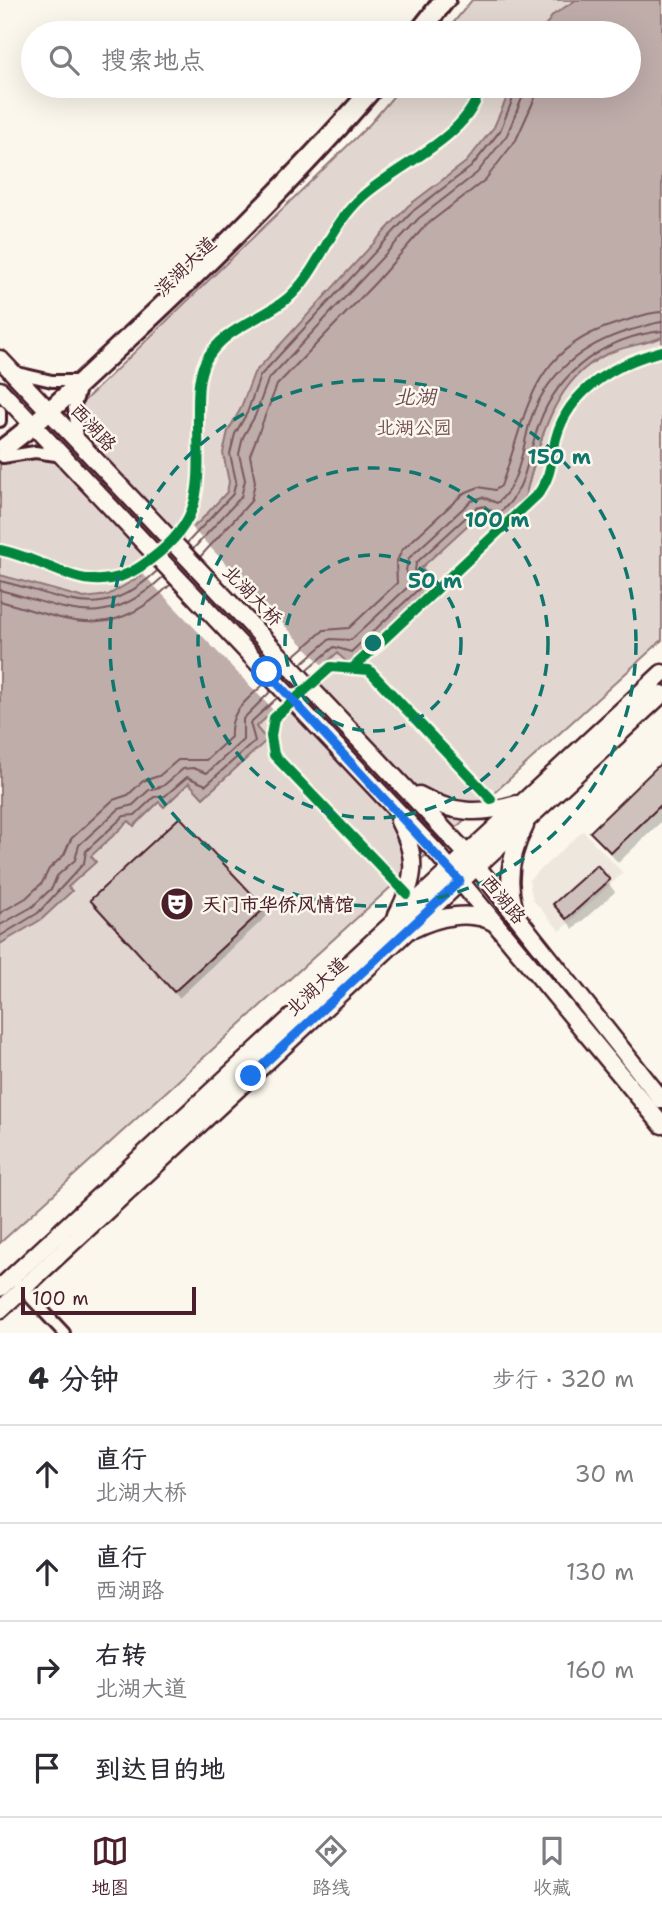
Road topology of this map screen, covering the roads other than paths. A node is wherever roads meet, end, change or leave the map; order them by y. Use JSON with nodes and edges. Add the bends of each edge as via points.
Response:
{"nodes":[{"id":1,"x":439,"y":0,"type":"edge"},
{"id":2,"x":450,"y":0,"type":"edge"},
{"id":3,"x":422,"y":21,"type":"edge"},
{"id":4,"x":433,"y":21,"type":"edge"},
{"id":5,"x":359,"y":98,"type":"edge"},
{"id":6,"x":369,"y":98,"type":"edge"},
{"id":7,"x":0,"y":359,"type":"edge"},
{"id":8,"x":13,"y":372,"type":"junction"},
{"id":9,"x":78,"y":385,"type":"junction"},
{"id":10,"x":0,"y":390,"type":"edge"},
{"id":11,"x":50,"y":410,"type":"junction"},
{"id":12,"x":0,"y":411,"type":"edge"},
{"id":13,"x":0,"y":421,"type":"edge"},
{"id":14,"x":34,"y":425,"type":"junction"},
{"id":15,"x":78,"y":441,"type":"junction"},
{"id":16,"x":0,"y":446,"type":"edge"},
{"id":17,"x":63,"y":456,"type":"junction"},
{"id":18,"x":0,"y":457,"type":"edge"},
{"id":19,"x":156,"y":524,"type":"joint"},
{"id":20,"x":662,"y":673,"type":"edge"},
{"id":21,"x":662,"y":694,"type":"edge"},
{"id":22,"x":319,"y":695,"type":"joint"},
{"id":23,"x":406,"y":788,"type":"junction"},
{"id":24,"x":390,"y":803,"type":"junction"},
{"id":25,"x":527,"y":808,"type":"junction"},
{"id":26,"x":472,"y":860,"type":"junction"},
{"id":27,"x":456,"y":875,"type":"junction"},
{"id":28,"x":514,"y":911,"type":"junction"},
{"id":29,"x":499,"y":926,"type":"junction"},
{"id":30,"x":399,"y":928,"type":"junction"},
{"id":31,"x":662,"y":1100,"type":"edge"},
{"id":32,"x":662,"y":1125,"type":"edge"},
{"id":33,"x":11,"y":1285,"type":"edge"},
{"id":34,"x":0,"y":1310,"type":"edge"},
{"id":35,"x":64,"y":1333,"type":"edge"}],
"edges":[{"from":1,"to":3,"type":"street"},
{"from":2,"to":4,"type":"street"},
{"from":5,"to":9,"type":"street","name":"滨湖大道","via":[[257,208]]},
{"from":6,"to":9,"type":"street","name":"滨湖大道","via":[[263,215]]},
{"from":7,"to":8,"type":"main road","name":"西湖路"},
{"from":8,"to":9,"type":"street"},
{"from":8,"to":11,"type":"main road","name":"西湖路"},
{"from":9,"to":11,"type":"street","name":"滨湖大道"},
{"from":9,"to":15,"type":"street","via":[[74,420]]},
{"from":10,"to":14,"type":"main road"},
{"from":11,"to":14,"type":"street","name":"滨湖大道"},
{"from":11,"to":15,"type":"main road","name":"西湖路"},
{"from":12,"to":13,"type":"street"},
{"from":14,"to":16,"type":"street","name":"滨湖大道"},
{"from":14,"to":17,"type":"main road"},
{"from":14,"to":18,"type":"street","name":"滨湖大道"},
{"from":15,"to":19,"type":"main road","name":"西湖路"},
{"from":17,"to":18,"type":"street","via":[[35,452]]},
{"from":17,"to":24,"type":"main road","name":"西湖路"},
{"from":19,"to":22,"type":"main road","name":"北湖大桥"},
{"from":20,"to":25,"type":"main road","name":"北湖大道"},
{"from":21,"to":25,"type":"main road","name":"北湖大道"},
{"from":22,"to":23,"type":"main road","name":"西湖路"},
{"from":23,"to":25,"type":"main road","via":[[459,811]]},
{"from":23,"to":26,"type":"main road","name":"西湖路"},
{"from":24,"to":27,"type":"main road","name":"西湖路"},
{"from":24,"to":30,"type":"main road","via":[[408,839],[414,866]]},
{"from":25,"to":26,"type":"main road","name":"北湖大道"},
{"from":25,"to":28,"type":"main road","via":[[510,872]]},
{"from":26,"to":27,"type":"main road","name":"北湖大道"},
{"from":26,"to":28,"type":"main road","name":"西湖路"},
{"from":27,"to":29,"type":"main road","name":"西湖路"},
{"from":27,"to":30,"type":"main road","name":"北湖大道"},
{"from":28,"to":31,"type":"main road","name":"西湖路"},
{"from":29,"to":30,"type":"main road","via":[[475,916],[456,916]]},
{"from":29,"to":32,"type":"main road","name":"西湖路"},
{"from":30,"to":33,"type":"main road","name":"北湖大道"},
{"from":33,"to":34,"type":"main road","name":"北湖大道"},
{"from":33,"to":35,"type":"street"}]}
